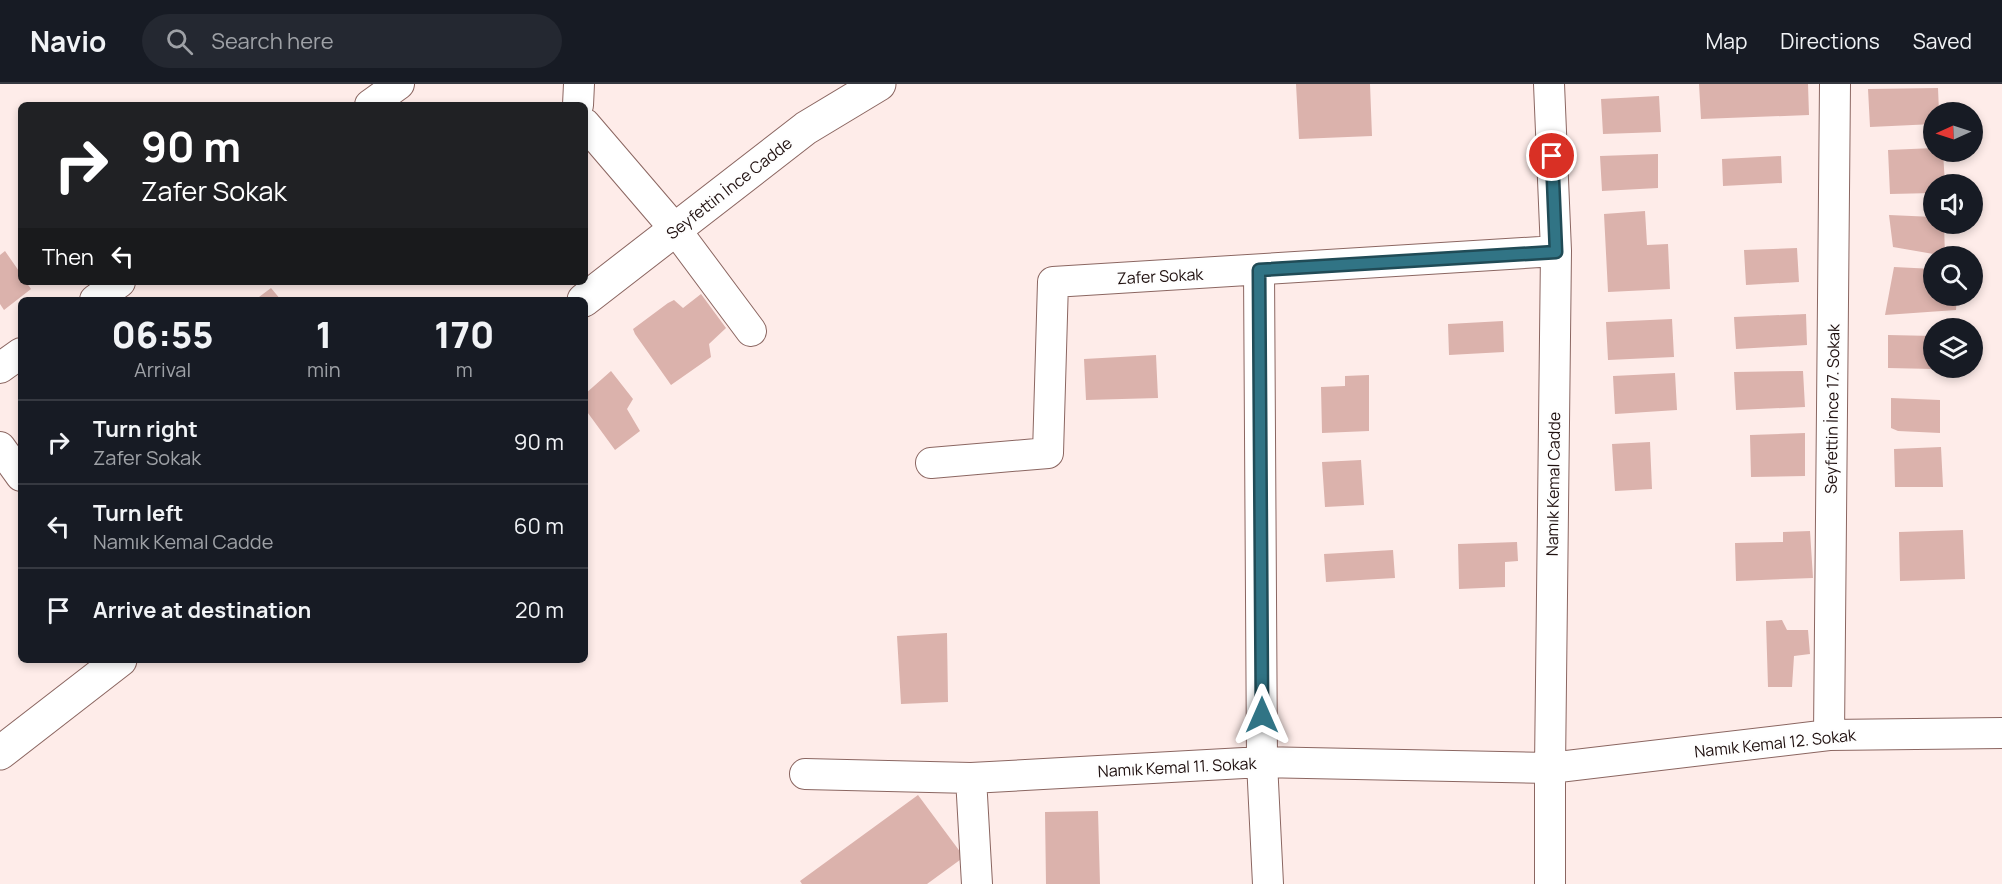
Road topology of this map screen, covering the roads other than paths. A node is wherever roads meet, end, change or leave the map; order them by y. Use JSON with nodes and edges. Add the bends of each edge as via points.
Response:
{"nodes":[{"id":1,"x":399,"y":84,"type":"edge"},
{"id":2,"x":579,"y":84,"type":"edge"},
{"id":3,"x":879,"y":84,"type":"edge"},
{"id":4,"x":1549,"y":84,"type":"edge"},
{"id":5,"x":1835,"y":84,"type":"edge"},
{"id":6,"x":374,"y":102,"type":"edge"},
{"id":7,"x":578,"y":102,"type":"edge"},
{"id":8,"x":588,"y":128,"type":"edge"},
{"id":9,"x":675,"y":229,"type":"junction"},
{"id":10,"x":1556,"y":252,"type":"junction"},
{"id":11,"x":1259,"y":270,"type":"junction"},
{"id":12,"x":116,"y":285,"type":"edge"},
{"id":13,"x":99,"y":297,"type":"edge"},
{"id":14,"x":588,"y":297,"type":"edge"},
{"id":15,"x":751,"y":332,"type":"dead end"},
{"id":16,"x":18,"y":355,"type":"edge"},
{"id":17,"x":0,"y":368,"type":"edge"},
{"id":18,"x":0,"y":447,"type":"edge"},
{"id":19,"x":931,"y":463,"type":"dead end"},
{"id":20,"x":18,"y":472,"type":"edge"},
{"id":21,"x":116,"y":663,"type":"edge"},
{"id":22,"x":2002,"y":733,"type":"edge"},
{"id":23,"x":1829,"y":735,"type":"junction"},
{"id":24,"x":0,"y":753,"type":"edge"},
{"id":25,"x":1262,"y":762,"type":"junction"},
{"id":26,"x":1550,"y":768,"type":"junction"},
{"id":27,"x":805,"y":774,"type":"dead end"},
{"id":28,"x":971,"y":778,"type":"junction"},
{"id":29,"x":977,"y":884,"type":"edge"},
{"id":30,"x":1268,"y":884,"type":"edge"},
{"id":31,"x":1550,"y":884,"type":"edge"}],
"edges":[{"from":1,"to":6,"type":"street"},
{"from":2,"to":7,"type":"street"},
{"from":3,"to":9,"type":"main road","name":"Seyfettin İnce Cadde","via":[[806,128]]},
{"from":4,"to":10,"type":"street","name":"Namık Kemal Cadde"},
{"from":5,"to":23,"type":"street","name":"Seyfettin İnce 17. Sokak"},
{"from":8,"to":9,"type":"street"},
{"from":9,"to":14,"type":"main road","name":"Seyfettin İnce Cadde"},
{"from":9,"to":15,"type":"street"},
{"from":10,"to":11,"type":"street","name":"Zafer Sokak"},
{"from":10,"to":26,"type":"street","name":"Namık Kemal Cadde"},
{"from":11,"to":19,"type":"street","name":"Zafer Sokak","via":[[1053,282],[1048,453]]},
{"from":11,"to":25,"type":"street"},
{"from":12,"to":13,"type":"street"},
{"from":16,"to":17,"type":"street"},
{"from":18,"to":20,"type":"street"},
{"from":21,"to":24,"type":"main road"},
{"from":22,"to":23,"type":"street","name":"Namık Kemal 12. Sokak"},
{"from":23,"to":26,"type":"street","name":"Namık Kemal 12. Sokak"},
{"from":25,"to":26,"type":"street","name":"Namık Kemal 11. Sokak"},
{"from":25,"to":28,"type":"street","name":"Namık Kemal 11. Sokak"},
{"from":25,"to":30,"type":"street"},
{"from":26,"to":31,"type":"street","name":"Namık Kemal Cadde"},
{"from":27,"to":28,"type":"street","name":"Namık Kemal 11. Sokak"},
{"from":28,"to":29,"type":"street"}]}
